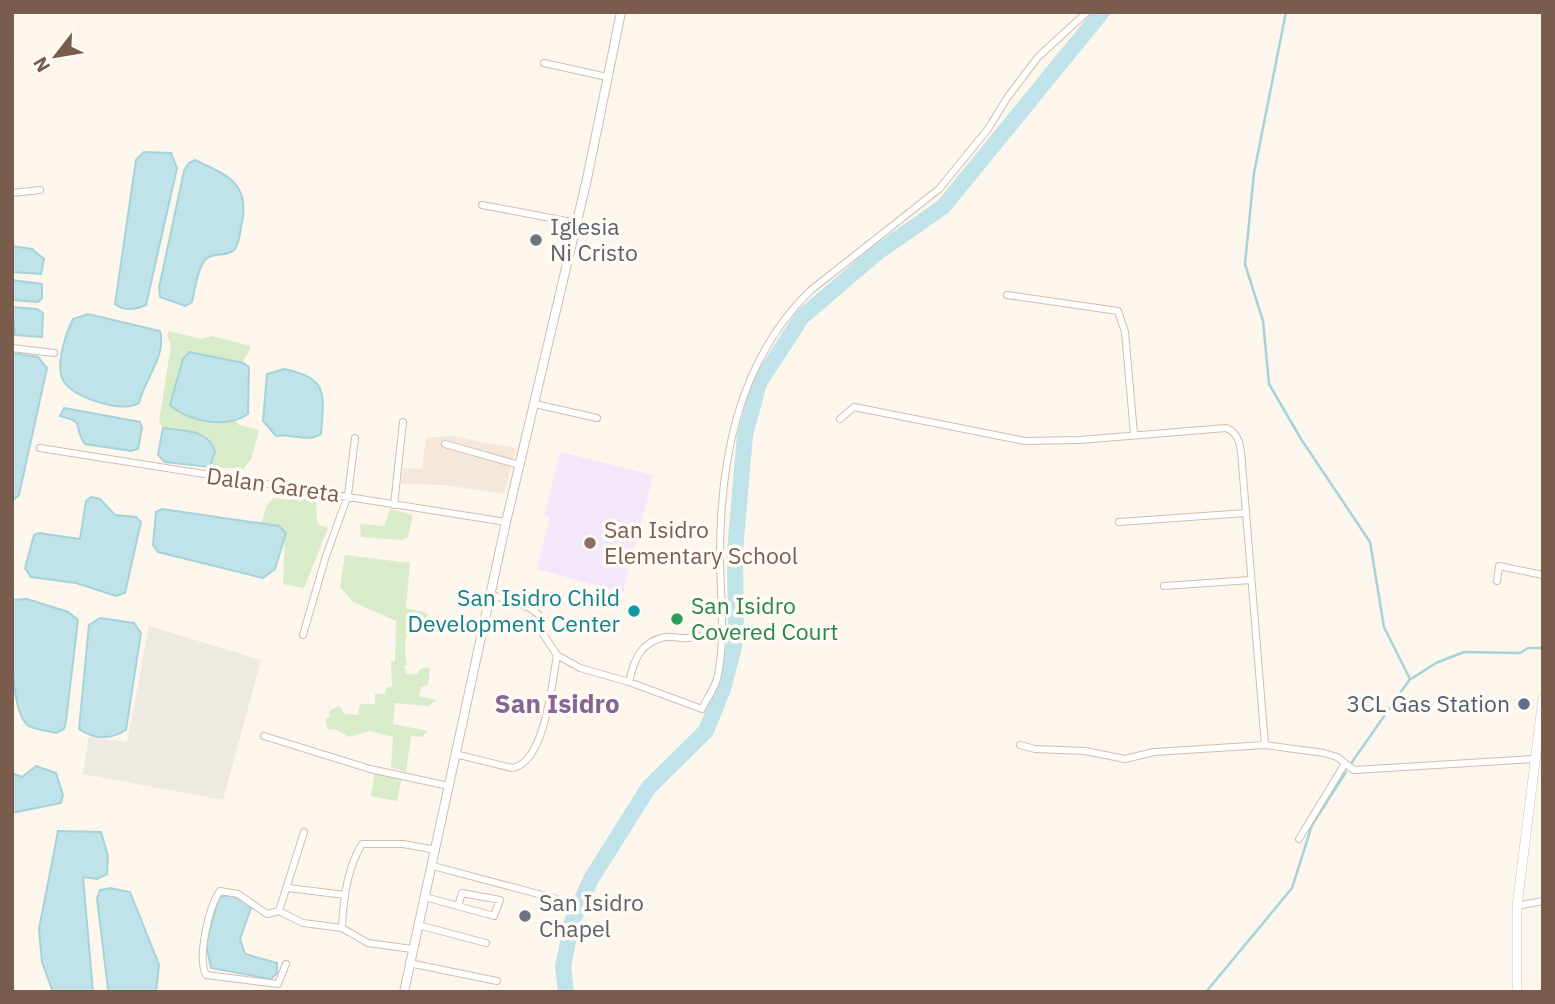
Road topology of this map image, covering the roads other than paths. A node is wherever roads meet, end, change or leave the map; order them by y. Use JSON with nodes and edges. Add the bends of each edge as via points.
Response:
{"nodes":[{"id":1,"x":621,"y":12,"type":"edge"},
{"id":2,"x":1087,"y":12,"type":"edge"},
{"id":3,"x":544,"y":63,"type":"dead end"},
{"id":4,"x":607,"y":77,"type":"junction"},
{"id":5,"x":40,"y":190,"type":"dead end"},
{"id":6,"x":12,"y":193,"type":"edge"},
{"id":7,"x":482,"y":205,"type":"dead end"},
{"id":8,"x":577,"y":223,"type":"junction"},
{"id":9,"x":1007,"y":295,"type":"dead end"},
{"id":10,"x":12,"y":348,"type":"edge"},
{"id":11,"x":54,"y":353,"type":"dead end"},
{"id":12,"x":535,"y":404,"type":"junction"},
{"id":13,"x":597,"y":418,"type":"dead end"},
{"id":14,"x":840,"y":419,"type":"dead end"},
{"id":15,"x":403,"y":422,"type":"dead end"},
{"id":16,"x":1134,"y":435,"type":"junction"},
{"id":17,"x":355,"y":438,"type":"dead end"},
{"id":18,"x":445,"y":444,"type":"dead end"},
{"id":19,"x":40,"y":448,"type":"dead end"},
{"id":20,"x":519,"y":465,"type":"junction"},
{"id":21,"x":348,"y":495,"type":"junction"},
{"id":22,"x":394,"y":505,"type":"junction"},
{"id":23,"x":1245,"y":513,"type":"junction"},
{"id":24,"x":506,"y":522,"type":"junction"},
{"id":25,"x":1119,"y":522,"type":"dead end"},
{"id":26,"x":1543,"y":575,"type":"edge"},
{"id":27,"x":1251,"y":580,"type":"junction"},
{"id":28,"x":1497,"y":581,"type":"dead end"},
{"id":29,"x":1164,"y":586,"type":"dead end"},
{"id":30,"x":490,"y":594,"type":"junction"},
{"id":31,"x":303,"y":635,"type":"dead end"},
{"id":32,"x":721,"y":637,"type":"junction"},
{"id":33,"x":557,"y":655,"type":"junction"},
{"id":34,"x":629,"y":682,"type":"junction"},
{"id":35,"x":1543,"y":698,"type":"edge"},
{"id":36,"x":264,"y":736,"type":"dead end"},
{"id":37,"x":1020,"y":745,"type":"dead end"},
{"id":38,"x":1265,"y":745,"type":"junction"},
{"id":39,"x":455,"y":754,"type":"junction"},
{"id":40,"x":1534,"y":759,"type":"junction"},
{"id":41,"x":1344,"y":765,"type":"junction"},
{"id":42,"x":449,"y":786,"type":"junction"},
{"id":43,"x":304,"y":832,"type":"dead end"},
{"id":44,"x":1299,"y":839,"type":"dead end"},
{"id":45,"x":436,"y":850,"type":"junction"},
{"id":46,"x":433,"y":866,"type":"junction"},
{"id":47,"x":288,"y":888,"type":"junction"},
{"id":48,"x":345,"y":895,"type":"junction"},
{"id":49,"x":425,"y":897,"type":"junction"},
{"id":50,"x":557,"y":899,"type":"dead end"},
{"id":51,"x":1543,"y":901,"type":"edge"},
{"id":52,"x":458,"y":906,"type":"junction"},
{"id":53,"x":1517,"y":906,"type":"junction"},
{"id":54,"x":279,"y":911,"type":"junction"},
{"id":55,"x":418,"y":925,"type":"junction"},
{"id":56,"x":342,"y":928,"type":"junction"},
{"id":57,"x":486,"y":943,"type":"dead end"},
{"id":58,"x":412,"y":949,"type":"junction"},
{"id":59,"x":410,"y":963,"type":"junction"},
{"id":60,"x":286,"y":964,"type":"dead end"},
{"id":61,"x":497,"y":981,"type":"dead end"},
{"id":62,"x":404,"y":992,"type":"edge"},
{"id":63,"x":1517,"y":992,"type":"edge"}],
"edges":[{"from":1,"to":4,"type":"street"},
{"from":2,"to":32,"type":"street","via":[[1038,57],[939,189],[811,290],[761,353],[731,438],[720,535]]},
{"from":3,"to":4,"type":"street"},
{"from":4,"to":8,"type":"street"},
{"from":5,"to":6,"type":"street"},
{"from":7,"to":8,"type":"street"},
{"from":8,"to":12,"type":"street"},
{"from":9,"to":16,"type":"street","via":[[1118,311],[1125,332]]},
{"from":10,"to":11,"type":"street"},
{"from":12,"to":13,"type":"street"},
{"from":12,"to":20,"type":"street"},
{"from":14,"to":16,"type":"street","via":[[854,407],[1025,441]]},
{"from":15,"to":22,"type":"street"},
{"from":16,"to":23,"type":"street","via":[[1232,430],[1238,436]]},
{"from":17,"to":21,"type":"street"},
{"from":18,"to":20,"type":"street"},
{"from":19,"to":21,"type":"street","name":"Dalan Gareta"},
{"from":20,"to":24,"type":"street"},
{"from":21,"to":22,"type":"street","name":"Dalan Gareta"},
{"from":21,"to":31,"type":"street"},
{"from":22,"to":24,"type":"street","name":"Dalan Gareta"},
{"from":23,"to":25,"type":"street"},
{"from":23,"to":27,"type":"street"},
{"from":24,"to":30,"type":"street"},
{"from":26,"to":28,"type":"street","via":[[1499,566]]},
{"from":27,"to":29,"type":"street"},
{"from":27,"to":38,"type":"street"},
{"from":30,"to":33,"type":"street","via":[[536,611],[540,628]]},
{"from":30,"to":39,"type":"street"},
{"from":32,"to":34,"type":"street","via":[[703,633],[649,643],[635,657]]},
{"from":32,"to":34,"type":"street","via":[[718,678],[702,709]]},
{"from":33,"to":34,"type":"street","via":[[580,668]]},
{"from":33,"to":39,"type":"street","via":[[550,702],[528,762],[512,768]]},
{"from":35,"to":40,"type":"main road"},
{"from":36,"to":42,"type":"street","via":[[370,769]]},
{"from":37,"to":38,"type":"street","via":[[1125,759],[1154,752]]},
{"from":38,"to":41,"type":"street","via":[[1324,753]]},
{"from":39,"to":42,"type":"street"},
{"from":40,"to":41,"type":"street","via":[[1354,770]]},
{"from":40,"to":53,"type":"main road"},
{"from":41,"to":44,"type":"street"},
{"from":42,"to":45,"type":"street"},
{"from":43,"to":47,"type":"street"},
{"from":45,"to":46,"type":"street"},
{"from":45,"to":48,"type":"street","via":[[362,844]]},
{"from":46,"to":49,"type":"street"},
{"from":46,"to":50,"type":"street"},
{"from":47,"to":48,"type":"street"},
{"from":47,"to":54,"type":"street"},
{"from":48,"to":56,"type":"street"},
{"from":49,"to":52,"type":"street"},
{"from":49,"to":55,"type":"street"},
{"from":51,"to":53,"type":"street"},
{"from":52,"to":52,"type":"street","via":[[494,916],[500,900],[461,893]]},
{"from":53,"to":63,"type":"main road"},
{"from":54,"to":56,"type":"street","via":[[303,923]]},
{"from":54,"to":60,"type":"street","via":[[267,914],[245,897],[220,891],[202,940],[202,968],[205,975],[272,985],[281,981]]},
{"from":55,"to":57,"type":"street"},
{"from":55,"to":58,"type":"street"},
{"from":56,"to":58,"type":"street","via":[[368,943]]},
{"from":58,"to":59,"type":"street"},
{"from":59,"to":61,"type":"street"},
{"from":59,"to":62,"type":"street"}]}
